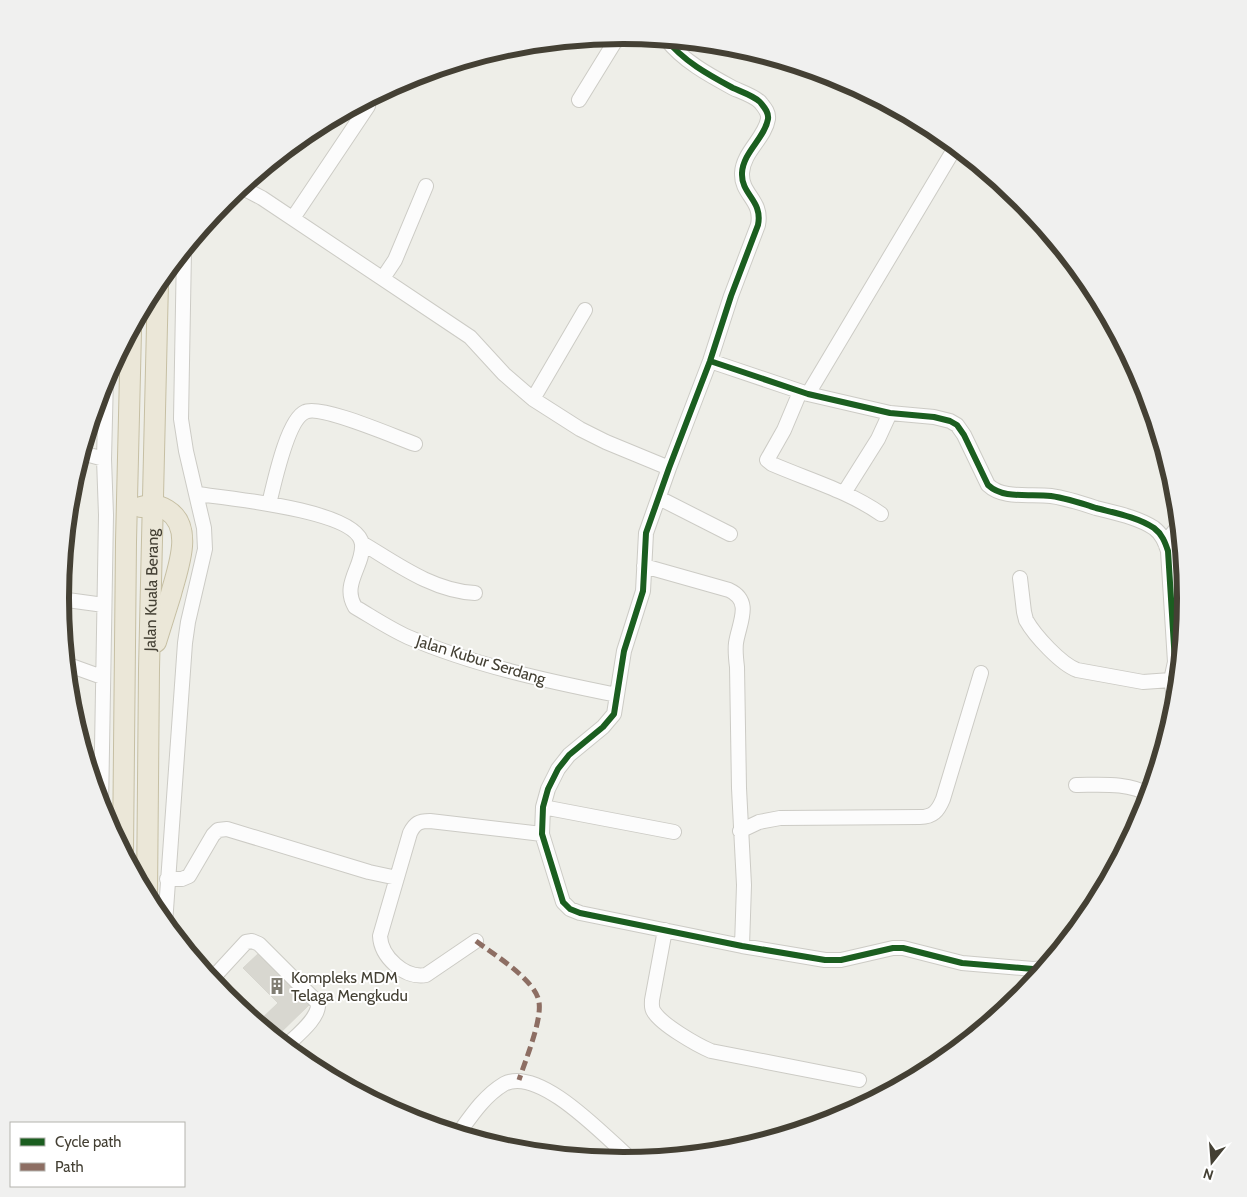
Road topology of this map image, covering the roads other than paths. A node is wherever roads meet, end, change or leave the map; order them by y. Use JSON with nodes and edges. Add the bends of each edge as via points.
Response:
{"nodes":[{"id":1,"x":613,"y":44,"type":"edge"},
{"id":2,"x":671,"y":46,"type":"edge"},
{"id":3,"x":579,"y":100,"type":"dead end"},
{"id":4,"x":368,"y":106,"type":"dead end"},
{"id":5,"x":952,"y":152,"type":"edge"},
{"id":6,"x":426,"y":186,"type":"dead end"},
{"id":7,"x":247,"y":191,"type":"edge"},
{"id":8,"x":293,"y":218,"type":"junction"},
{"id":9,"x":184,"y":260,"type":"edge"},
{"id":10,"x":383,"y":278,"type":"junction"},
{"id":11,"x":158,"y":297,"type":"edge"},
{"id":12,"x":585,"y":310,"type":"dead end"},
{"id":13,"x":125,"y":355,"type":"edge"},
{"id":14,"x":710,"y":361,"type":"junction"},
{"id":15,"x":804,"y":393,"type":"junction"},
{"id":16,"x":533,"y":399,"type":"junction"},
{"id":17,"x":105,"y":401,"type":"edge"},
{"id":18,"x":890,"y":414,"type":"junction"},
{"id":19,"x":415,"y":444,"type":"dead end"},
{"id":20,"x":88,"y":455,"type":"edge"},
{"id":21,"x":104,"y":459,"type":"junction"},
{"id":22,"x":669,"y":468,"type":"junction"},
{"id":23,"x":844,"y":493,"type":"junction"},
{"id":24,"x":197,"y":494,"type":"junction"},
{"id":25,"x":659,"y":498,"type":"junction"},
{"id":26,"x":269,"y":504,"type":"junction"},
{"id":27,"x":153,"y":505,"type":"junction"},
{"id":28,"x":881,"y":514,"type":"dead end"},
{"id":29,"x":1174,"y":531,"type":"edge"},
{"id":30,"x":730,"y":534,"type":"dead end"},
{"id":31,"x":126,"y":542,"type":"junction"},
{"id":32,"x":362,"y":543,"type":"junction"},
{"id":33,"x":1165,"y":543,"type":"junction"},
{"id":34,"x":181,"y":558,"type":"junction"},
{"id":35,"x":202,"y":561,"type":"junction"},
{"id":36,"x":644,"y":566,"type":"junction"},
{"id":37,"x":1020,"y":578,"type":"dead end"},
{"id":38,"x":475,"y":593,"type":"dead end"},
{"id":39,"x":69,"y":600,"type":"edge"},
{"id":40,"x":104,"y":605,"type":"junction"},
{"id":41,"x":1176,"y":642,"type":"edge"},
{"id":42,"x":73,"y":666,"type":"edge"},
{"id":43,"x":149,"y":669,"type":"junction"},
{"id":44,"x":1174,"y":672,"type":"edge"},
{"id":45,"x":981,"y":673,"type":"dead end"},
{"id":46,"x":102,"y":677,"type":"junction"},
{"id":47,"x":1171,"y":680,"type":"junction"},
{"id":48,"x":1172,"y":684,"type":"edge"},
{"id":49,"x":617,"y":695,"type":"junction"},
{"id":50,"x":101,"y":785,"type":"edge"},
{"id":51,"x":1076,"y":785,"type":"dead end"},
{"id":52,"x":1143,"y":792,"type":"edge"},
{"id":53,"x":544,"y":806,"type":"junction"},
{"id":54,"x":740,"y":831,"type":"junction"},
{"id":55,"x":674,"y":832,"type":"dead end"},
{"id":56,"x":542,"y":834,"type":"junction"},
{"id":57,"x":123,"y":838,"type":"edge"},
{"id":58,"x":397,"y":878,"type":"junction"},
{"id":59,"x":167,"y":879,"type":"junction"},
{"id":60,"x":147,"y":883,"type":"edge"},
{"id":61,"x":165,"y":911,"type":"edge"},
{"id":62,"x":665,"y":930,"type":"junction"},
{"id":63,"x":476,"y":941,"type":"dead end"},
{"id":64,"x":742,"y":946,"type":"junction"},
{"id":65,"x":1037,"y":968,"type":"edge"},
{"id":66,"x":216,"y":975,"type":"edge"},
{"id":67,"x":290,"y":1042,"type":"edge"},
{"id":68,"x":859,"y":1080,"type":"dead end"},
{"id":69,"x":462,"y":1129,"type":"edge"},
{"id":70,"x":624,"y":1153,"type":"edge"}],
"edges":[{"from":1,"to":3,"type":"street"},
{"from":2,"to":14,"type":"street","via":[[718,80],[759,101],[768,119],[746,157],[742,172],[745,188],[759,209],[758,225],[730,296]]},
{"from":4,"to":8,"type":"street"},
{"from":5,"to":15,"type":"street"},
{"from":6,"to":10,"type":"street"},
{"from":7,"to":8,"type":"street"},
{"from":8,"to":10,"type":"street"},
{"from":9,"to":24,"type":"street","via":[[181,419]]},
{"from":10,"to":16,"type":"street","via":[[470,337],[508,378]]},
{"from":11,"to":27,"type":"highway","name":"Jalan Kuala Berang"},
{"from":12,"to":16,"type":"street"},
{"from":13,"to":31,"type":"highway","name":"Jalan Kuala Berang"},
{"from":14,"to":15,"type":"street"},
{"from":14,"to":22,"type":"street"},
{"from":15,"to":18,"type":"street"},
{"from":15,"to":23,"type":"street","via":[[767,460]]},
{"from":16,"to":22,"type":"street","via":[[580,429]]},
{"from":17,"to":21,"type":"street"},
{"from":18,"to":23,"type":"street"},
{"from":18,"to":33,"type":"street","via":[[934,417],[957,425],[994,491],[1061,498],[1128,517],[1159,532]]},
{"from":19,"to":26,"type":"street","via":[[327,412],[303,412],[281,452]]},
{"from":20,"to":21,"type":"street"},
{"from":21,"to":40,"type":"street"},
{"from":22,"to":25,"type":"street"},
{"from":23,"to":28,"type":"street"},
{"from":24,"to":26,"type":"street"},
{"from":24,"to":35,"type":"street","via":[[204,528]]},
{"from":25,"to":30,"type":"street"},
{"from":25,"to":36,"type":"street","via":[[646,534]]},
{"from":26,"to":32,"type":"street","via":[[334,519],[358,534]]},
{"from":27,"to":31,"type":"highway","via":[[142,507],[133,516]]},
{"from":27,"to":34,"type":"highway","via":[[176,517],[182,534]]},
{"from":27,"to":43,"type":"highway","name":"Jalan Kuala Berang"},
{"from":29,"to":33,"type":"street"},
{"from":31,"to":57,"type":"highway","name":"Jalan Kuala Berang"},
{"from":32,"to":38,"type":"street","via":[[441,587]]},
{"from":32,"to":49,"type":"street","name":"Jalan Kubur Serdang","via":[[350,590],[355,607],[406,636],[448,652],[549,682]]},
{"from":33,"to":41,"type":"street"},
{"from":34,"to":35,"type":"street"},
{"from":34,"to":43,"type":"highway"},
{"from":35,"to":59,"type":"street","via":[[185,643]]},
{"from":36,"to":49,"type":"street","via":[[643,591],[628,635]]},
{"from":36,"to":54,"type":"street","via":[[729,590],[741,598],[742,616],[736,652]]},
{"from":37,"to":47,"type":"street","via":[[1029,626],[1069,667],[1143,682]]},
{"from":39,"to":40,"type":"street"},
{"from":40,"to":46,"type":"street"},
{"from":42,"to":46,"type":"street"},
{"from":43,"to":60,"type":"highway","name":"Jalan Kuala Berang"},
{"from":44,"to":47,"type":"street"},
{"from":45,"to":54,"type":"street","via":[[942,799],[934,814],[928,817],[780,818],[759,822]]},
{"from":46,"to":50,"type":"street"},
{"from":47,"to":48,"type":"street"},
{"from":49,"to":53,"type":"street","via":[[610,721],[579,746],[558,770]]},
{"from":51,"to":52,"type":"street","via":[[1123,786]]},
{"from":53,"to":55,"type":"street"},
{"from":53,"to":56,"type":"street"},
{"from":54,"to":64,"type":"street","via":[[744,885]]},
{"from":56,"to":58,"type":"street","via":[[421,821],[410,833]]},
{"from":56,"to":62,"type":"street","via":[[563,902],[570,909]]},
{"from":58,"to":59,"type":"street","via":[[227,829],[218,830],[213,835],[189,876]]},
{"from":58,"to":63,"type":"street","via":[[380,945],[385,954],[408,974],[426,975]]},
{"from":59,"to":61,"type":"street"},
{"from":62,"to":64,"type":"street"},
{"from":62,"to":68,"type":"street","via":[[652,1000],[655,1014],[663,1022],[711,1051]]},
{"from":64,"to":65,"type":"street","via":[[825,960],[903,948],[962,963]]},
{"from":66,"to":67,"type":"street","via":[[246,942],[259,944],[318,1003],[315,1017]]},
{"from":69,"to":70,"type":"street","via":[[492,1093],[506,1083],[519,1080],[559,1096]]}]}
